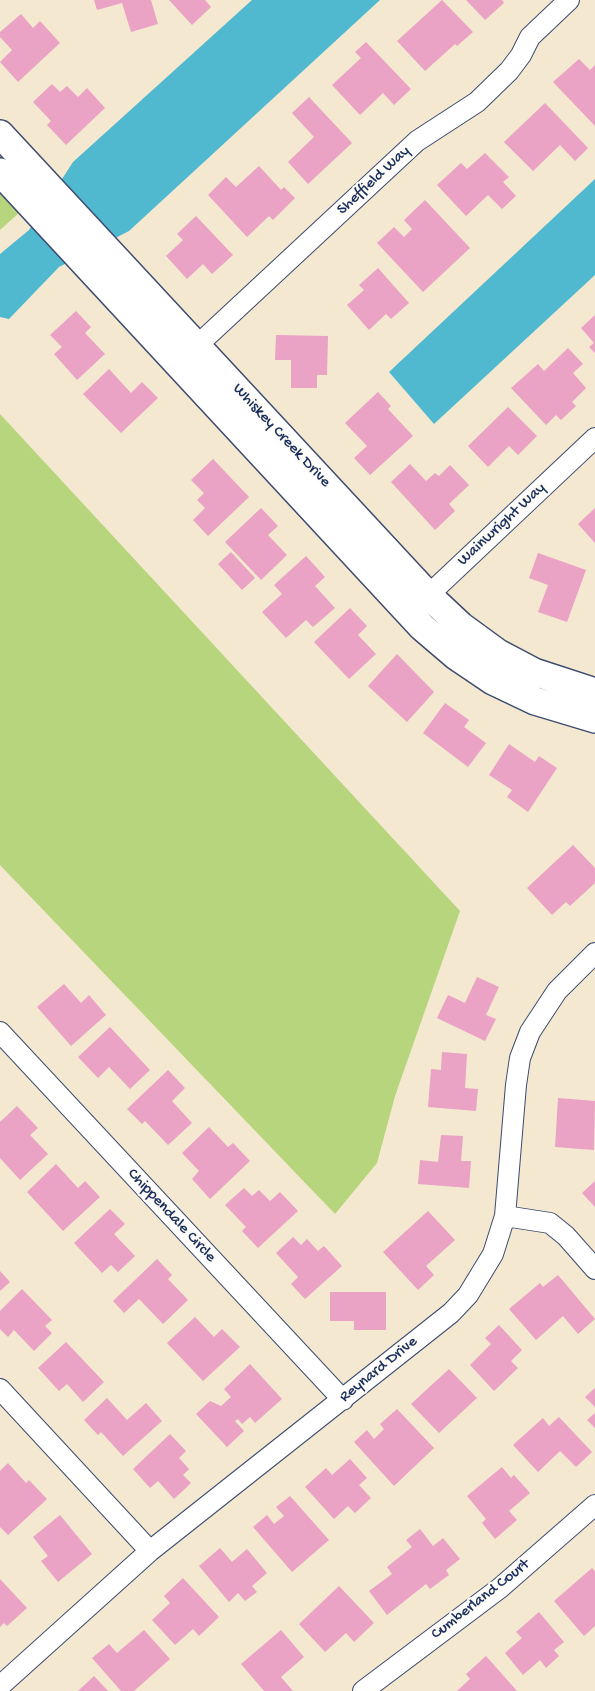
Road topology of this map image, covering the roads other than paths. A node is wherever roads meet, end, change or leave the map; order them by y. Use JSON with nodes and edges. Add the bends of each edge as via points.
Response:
{"nodes":[{"id":1,"x":569,"y":0,"type":"edge"},
{"id":2,"x":0,"y":134,"type":"edge"},
{"id":3,"x":0,"y":172,"type":"edge"},
{"id":4,"x":38,"y":194,"type":"junction"},
{"id":5,"x":187,"y":355,"type":"junction"},
{"id":6,"x":595,"y":438,"type":"edge"},
{"id":7,"x":419,"y":604,"type":"junction"},
{"id":8,"x":595,"y":692,"type":"edge"},
{"id":9,"x":595,"y":719,"type":"edge"},
{"id":10,"x":595,"y":953,"type":"edge"},
{"id":11,"x":0,"y":1032,"type":"edge"},
{"id":12,"x":504,"y":1216,"type":"junction"},
{"id":13,"x":595,"y":1269,"type":"edge"},
{"id":14,"x":0,"y":1389,"type":"edge"},
{"id":15,"x":343,"y":1400,"type":"junction"},
{"id":16,"x":595,"y":1505,"type":"edge"},
{"id":17,"x":150,"y":1551,"type":"junction"},
{"id":18,"x":0,"y":1686,"type":"edge"},
{"id":19,"x":363,"y":1691,"type":"edge"}],
"edges":[{"from":1,"to":5,"type":"street","name":"Sheffield Way","via":[[530,37],[509,71],[477,102],[417,141]]},
{"from":2,"to":4,"type":"street","name":"Whiskey Creek Drive"},
{"from":3,"to":4,"type":"street","name":"Whiskey Creek Drive"},
{"from":4,"to":5,"type":"street","name":"Whiskey Creek Drive"},
{"from":5,"to":7,"type":"street","name":"Whiskey Creek Drive"},
{"from":6,"to":7,"type":"street","name":"Wainwright Way"},
{"from":7,"to":8,"type":"street","name":"Whiskey Creek Drive","via":[[534,672]]},
{"from":7,"to":9,"type":"street","name":"Whiskey Creek Drive","via":[[456,656],[493,681],[535,701]]},
{"from":10,"to":12,"type":"street","name":"Reynard Drive","via":[[543,1008],[520,1058]]},
{"from":11,"to":15,"type":"street","name":"Chippendale Circle"},
{"from":12,"to":13,"type":"street","via":[[550,1223]]},
{"from":12,"to":15,"type":"street","name":"Reynard Drive","via":[[493,1254],[468,1295]]},
{"from":14,"to":17,"type":"street"},
{"from":15,"to":17,"type":"street","name":"Reynard Drive"},
{"from":16,"to":19,"type":"street","name":"Cumberland Court","via":[[500,1588]]},
{"from":17,"to":18,"type":"street","name":"Reynard Drive"}]}
